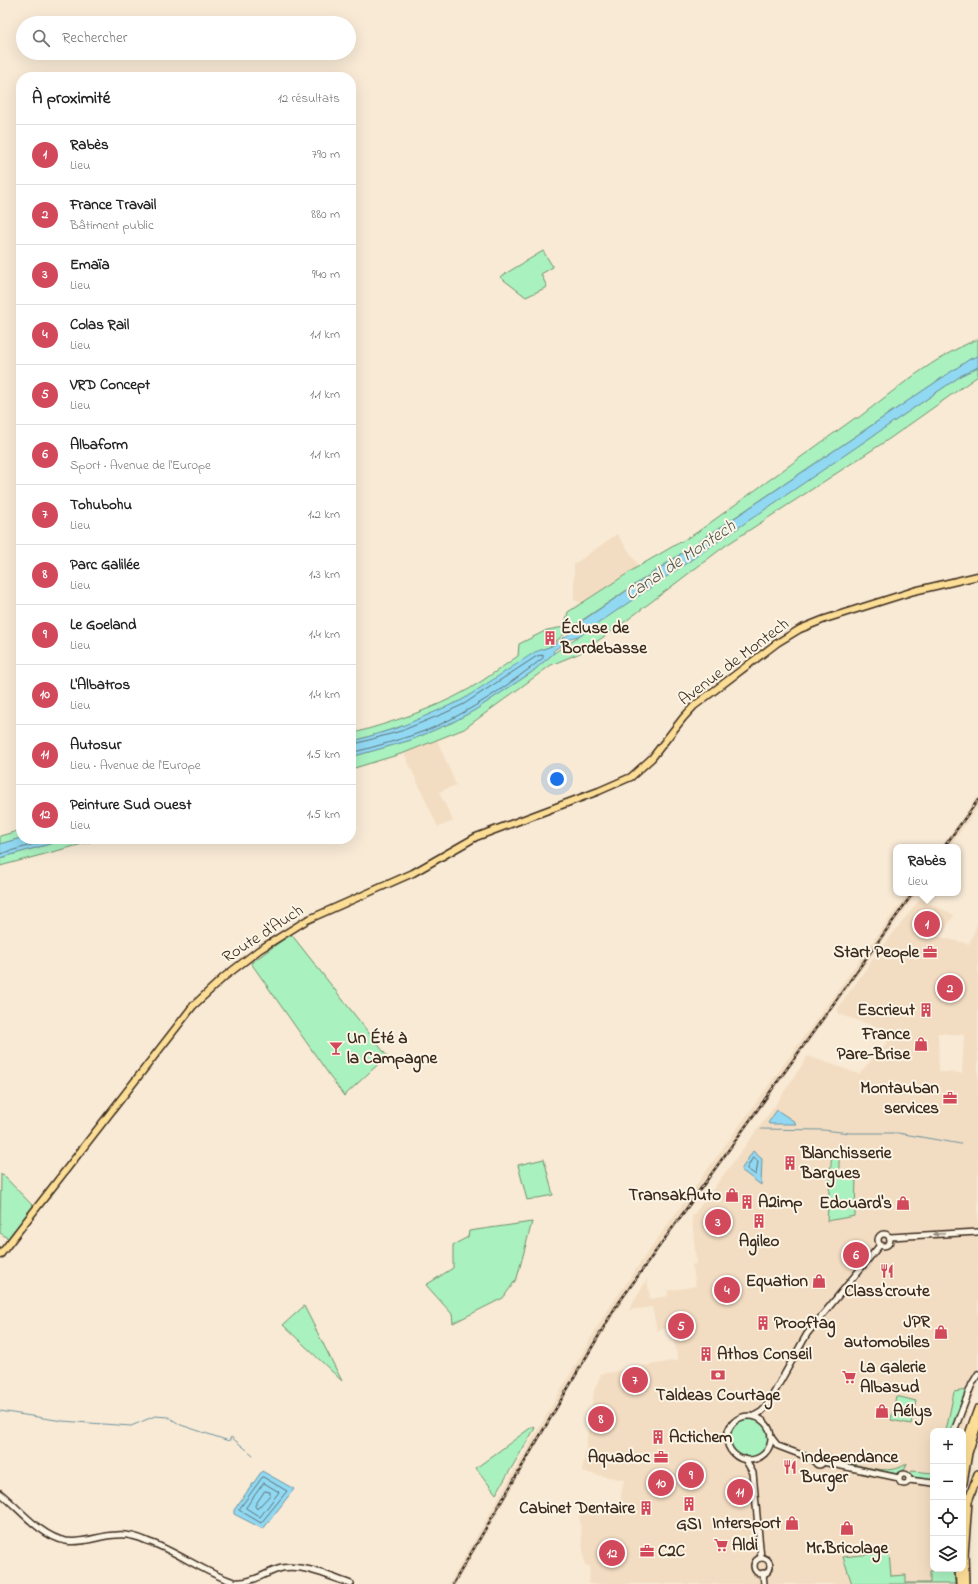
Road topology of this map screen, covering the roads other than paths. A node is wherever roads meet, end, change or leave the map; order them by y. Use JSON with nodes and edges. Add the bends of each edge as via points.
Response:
{"nodes":[{"id":1,"x":978,"y":576,"type":"edge"},
{"id":2,"x":642,"y":768,"type":"joint"},
{"id":3,"x":978,"y":1232,"type":"edge"},
{"id":4,"x":890,"y":1237,"type":"junction"},
{"id":5,"x":880,"y":1244,"type":"junction"},
{"id":6,"x":0,"y":1255,"type":"edge"},
{"id":7,"x":978,"y":1374,"type":"edge"},
{"id":8,"x":978,"y":1402,"type":"edge"},
{"id":9,"x":766,"y":1406,"type":"junction"},
{"id":10,"x":978,"y":1409,"type":"edge"},
{"id":11,"x":754,"y":1416,"type":"junction"},
{"id":12,"x":765,"y":1422,"type":"junction"},
{"id":13,"x":975,"y":1422,"type":"edge"},
{"id":14,"x":955,"y":1428,"type":"edge"},
{"id":15,"x":771,"y":1437,"type":"junction"},
{"id":16,"x":966,"y":1444,"type":"edge"},
{"id":17,"x":784,"y":1449,"type":"junction"},
{"id":18,"x":766,"y":1451,"type":"junction"},
{"id":19,"x":756,"y":1458,"type":"junction"},
{"id":20,"x":745,"y":1459,"type":"junction"},
{"id":21,"x":966,"y":1465,"type":"edge"},
{"id":22,"x":753,"y":1473,"type":"junction"},
{"id":23,"x":978,"y":1474,"type":"edge"},
{"id":24,"x":930,"y":1483,"type":"edge"},
{"id":25,"x":0,"y":1493,"type":"edge"},
{"id":26,"x":965,"y":1536,"type":"edge"},
{"id":27,"x":761,"y":1558,"type":"junction"},
{"id":28,"x":958,"y":1572,"type":"edge"},
{"id":29,"x":965,"y":1572,"type":"edge"},
{"id":30,"x":763,"y":1573,"type":"junction"},
{"id":31,"x":351,"y":1584,"type":"edge"},
{"id":32,"x":764,"y":1584,"type":"edge"},
{"id":33,"x":958,"y":1584,"type":"edge"},
{"id":34,"x":965,"y":1584,"type":"edge"}],
"edges":[{"from":1,"to":2,"type":"main road","name":"Avenue de Montech","via":[[914,591],[800,629],[777,643],[694,706]]},
{"from":2,"to":6,"type":"main road","name":"Route d'Auch","via":[[631,777],[599,791],[469,840],[408,875],[307,920],[282,934],[235,968],[193,1006]]},
{"from":3,"to":4,"type":"street","one_way":true},
{"from":4,"to":5,"type":"street","via":[[889,1244]]},
{"from":4,"to":5,"type":"street","via":[[880,1235]]},
{"from":5,"to":9,"type":"street","via":[[807,1334]]},
{"from":7,"to":14,"type":"street"},
{"from":8,"to":13,"type":"highway"},
{"from":9,"to":11,"type":"street"},
{"from":9,"to":12,"type":"street"},
{"from":10,"to":13,"type":"highway"},
{"from":11,"to":12,"type":"street"},
{"from":11,"to":20,"type":"street","via":[[740,1418],[728,1431],[729,1447],[733,1453]]},
{"from":12,"to":15,"type":"street","via":[[770,1429]]},
{"from":13,"to":16,"type":"highway"},
{"from":13,"to":21,"type":"highway"},
{"from":15,"to":17,"type":"street"},
{"from":15,"to":18,"type":"street"},
{"from":17,"to":18,"type":"street","via":[[774,1448]]},
{"from":17,"to":24,"type":"street","via":[[815,1460],[820,1456],[823,1462],[899,1478],[903,1483],[909,1480]]},
{"from":18,"to":19,"type":"street"},
{"from":19,"to":20,"type":"street"},
{"from":19,"to":22,"type":"street"},
{"from":20,"to":22,"type":"street"},
{"from":22,"to":27,"type":"street"},
{"from":23,"to":26,"type":"highway","via":[[968,1501]]},
{"from":25,"to":31,"type":"street","via":[[33,1522],[66,1541],[116,1535],[131,1536],[161,1547],[234,1582],[249,1582],[276,1570],[293,1568],[313,1571]]},
{"from":27,"to":30,"type":"street","via":[[754,1566],[758,1572]]},
{"from":27,"to":30,"type":"street","via":[[768,1560],[770,1565],[767,1572]]},
{"from":28,"to":33,"type":"highway"},
{"from":29,"to":34,"type":"highway"},
{"from":30,"to":32,"type":"street"}]}
